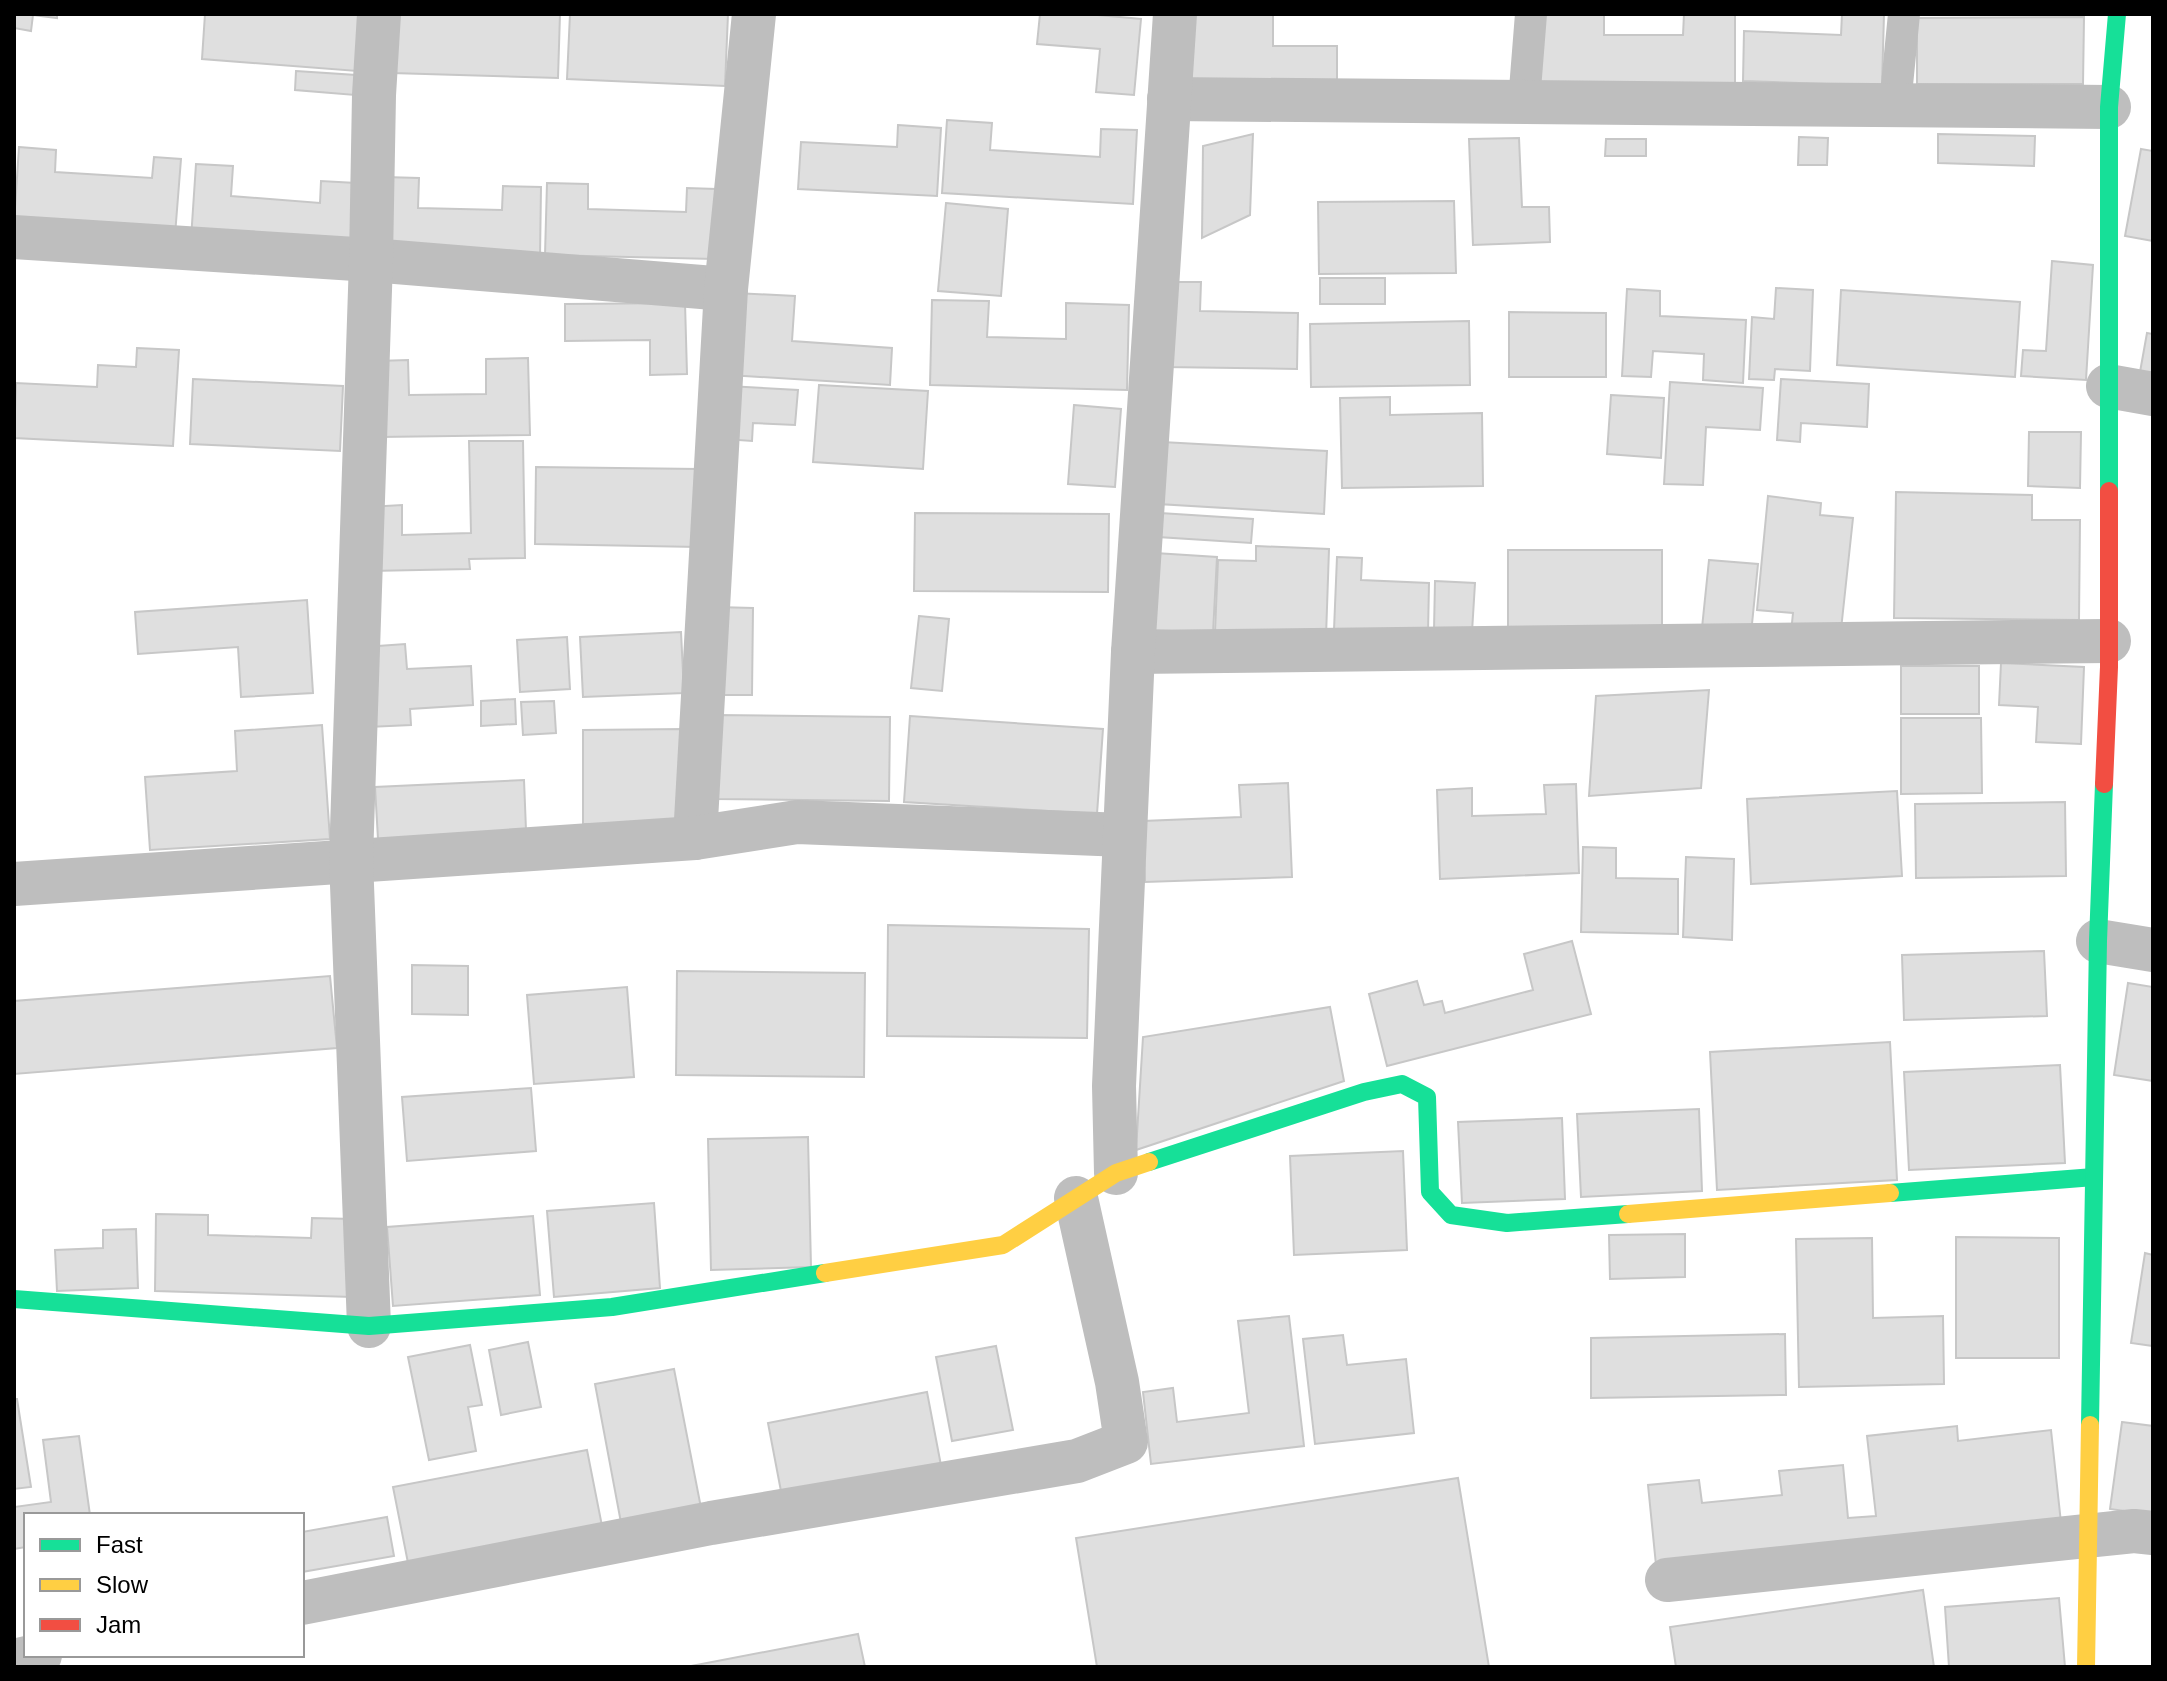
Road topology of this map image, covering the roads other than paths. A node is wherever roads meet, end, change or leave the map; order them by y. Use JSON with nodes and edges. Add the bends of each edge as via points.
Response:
{"nodes":[{"id":1,"x":379,"y":14,"type":"edge"},
{"id":2,"x":754,"y":14,"type":"edge"},
{"id":3,"x":1175,"y":14,"type":"edge"},
{"id":4,"x":1531,"y":14,"type":"edge"},
{"id":5,"x":1904,"y":14,"type":"edge"},
{"id":6,"x":2117,"y":14,"type":"edge"},
{"id":7,"x":1169,"y":99,"type":"junction"},
{"id":8,"x":1524,"y":102,"type":"junction"},
{"id":9,"x":1895,"y":105,"type":"junction"},
{"id":10,"x":2109,"y":107,"type":"junction"},
{"id":11,"x":14,"y":237,"type":"edge"},
{"id":12,"x":371,"y":260,"type":"junction"},
{"id":13,"x":726,"y":289,"type":"junction"},
{"id":14,"x":2108,"y":386,"type":"junction"},
{"id":15,"x":2153,"y":394,"type":"edge"},
{"id":16,"x":2109,"y":641,"type":"junction"},
{"id":17,"x":1133,"y":652,"type":"junction"},
{"id":18,"x":1124,"y":835,"type":"junction"},
{"id":19,"x":695,"y":838,"type":"junction"},
{"id":20,"x":351,"y":859,"type":"junction"},
{"id":21,"x":14,"y":884,"type":"edge"},
{"id":22,"x":2098,"y":941,"type":"junction"},
{"id":23,"x":2153,"y":950,"type":"edge"},
{"id":24,"x":1116,"y":1173,"type":"junction"},
{"id":25,"x":2094,"y":1177,"type":"junction"},
{"id":26,"x":1076,"y":1198,"type":"junction"},
{"id":27,"x":14,"y":1299,"type":"edge"},
{"id":28,"x":369,"y":1326,"type":"junction"},
{"id":29,"x":2153,"y":1533,"type":"edge"},
{"id":30,"x":2089,"y":1536,"type":"junction"},
{"id":31,"x":1667,"y":1580,"type":"dead end"},
{"id":32,"x":304,"y":1603,"type":"edge"},
{"id":33,"x":2086,"y":1667,"type":"edge"}],
"edges":[{"from":1,"to":12,"type":"street"},
{"from":2,"to":13,"type":"street"},
{"from":3,"to":7,"type":"street"},
{"from":4,"to":8,"type":"lane"},
{"from":5,"to":9,"type":"lane"},
{"from":6,"to":10,"type":"street"},
{"from":7,"to":8,"type":"street"},
{"from":7,"to":17,"type":"street"},
{"from":8,"to":9,"type":"street"},
{"from":9,"to":10,"type":"street"},
{"from":10,"to":14,"type":"street"},
{"from":11,"to":12,"type":"street"},
{"from":12,"to":13,"type":"street"},
{"from":12,"to":20,"type":"street"},
{"from":13,"to":19,"type":"street"},
{"from":14,"to":15,"type":"street"},
{"from":14,"to":16,"type":"street"},
{"from":16,"to":17,"type":"street"},
{"from":16,"to":22,"type":"street"},
{"from":17,"to":18,"type":"street"},
{"from":18,"to":19,"type":"street","via":[[797,822]]},
{"from":18,"to":24,"type":"street","via":[[1114,1086]]},
{"from":19,"to":20,"type":"street"},
{"from":20,"to":21,"type":"street"},
{"from":20,"to":28,"type":"street"},
{"from":22,"to":23,"type":"street"},
{"from":22,"to":25,"type":"street"},
{"from":24,"to":25,"type":"street","via":[[1402,1084],[1427,1097],[1430,1192],[1451,1215],[1507,1223]]},
{"from":24,"to":26,"type":"street"},
{"from":25,"to":30,"type":"street"},
{"from":26,"to":28,"type":"street","via":[[1003,1245],[612,1307]]},
{"from":26,"to":32,"type":"street","via":[[1126,1442],[1077,1461],[711,1523]]},
{"from":27,"to":28,"type":"street"},
{"from":29,"to":30,"type":"street"},
{"from":30,"to":31,"type":"street"},
{"from":30,"to":33,"type":"street"}]}
